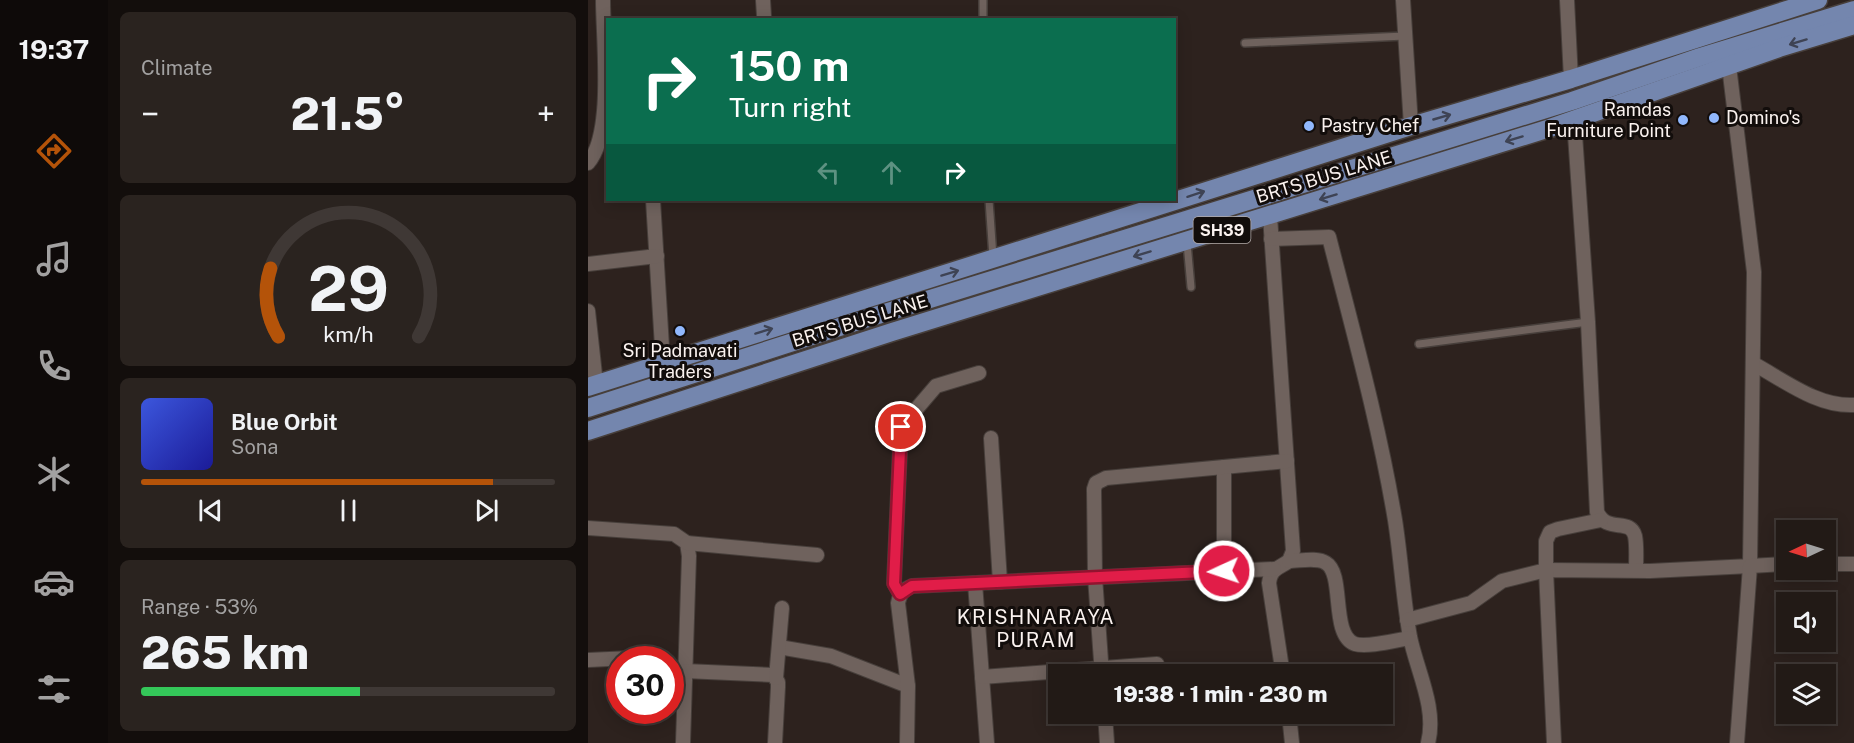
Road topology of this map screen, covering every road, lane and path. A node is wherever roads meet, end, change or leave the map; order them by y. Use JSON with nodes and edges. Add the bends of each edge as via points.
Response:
{"nodes":[{"id":1,"x":603,"y":0,"type":"edge"},
{"id":2,"x":764,"y":0,"type":"edge"},
{"id":3,"x":983,"y":0,"type":"edge"},
{"id":4,"x":1403,"y":0,"type":"edge"},
{"id":5,"x":1567,"y":0,"type":"edge"},
{"id":6,"x":1818,"y":0,"type":"edge"},
{"id":7,"x":1854,"y":10,"type":"edge"},
{"id":8,"x":764,"y":16,"type":"dead end"},
{"id":9,"x":983,"y":18,"type":"edge"},
{"id":10,"x":1854,"y":25,"type":"edge"},
{"id":11,"x":1405,"y":36,"type":"junction"},
{"id":12,"x":1245,"y":43,"type":"dead end"},
{"id":13,"x":1729,"y":66,"type":"junction"},
{"id":14,"x":1571,"y":79,"type":"junction"},
{"id":15,"x":606,"y":115,"type":"edge"},
{"id":16,"x":1574,"y":120,"type":"junction"},
{"id":17,"x":1411,"y":126,"type":"junction"},
{"id":18,"x":588,"y":163,"type":"edge"},
{"id":19,"x":653,"y":201,"type":"edge"},
{"id":20,"x":989,"y":201,"type":"edge"},
{"id":21,"x":1175,"y":201,"type":"edge"},
{"id":22,"x":1176,"y":201,"type":"edge"},
{"id":23,"x":1270,"y":216,"type":"junction"},
{"id":24,"x":1187,"y":240,"type":"junction"},
{"id":25,"x":1271,"y":240,"type":"junction"},
{"id":26,"x":657,"y":256,"type":"junction"},
{"id":27,"x":993,"y":259,"type":"junction"},
{"id":28,"x":588,"y":264,"type":"edge"},
{"id":29,"x":1191,"y":286,"type":"dead end"},
{"id":30,"x":588,"y":311,"type":"edge"},
{"id":31,"x":1588,"y":322,"type":"junction"},
{"id":32,"x":1419,"y":344,"type":"dead end"},
{"id":33,"x":663,"y":363,"type":"junction"},
{"id":34,"x":1754,"y":364,"type":"junction"},
{"id":35,"x":979,"y":373,"type":"dead end"},
{"id":36,"x":592,"y":385,"type":"edge"},
{"id":37,"x":1854,"y":405,"type":"edge"},
{"id":38,"x":588,"y":408,"type":"edge"},
{"id":39,"x":588,"y":431,"type":"edge"},
{"id":40,"x":991,"y":438,"type":"dead end"},
{"id":41,"x":1287,"y":461,"type":"junction"},
{"id":42,"x":1224,"y":467,"type":"junction"},
{"id":43,"x":1601,"y":520,"type":"junction"},
{"id":44,"x":588,"y":528,"type":"edge"},
{"id":45,"x":687,"y":543,"type":"junction"},
{"id":46,"x":817,"y":555,"type":"dead end"},
{"id":47,"x":1289,"y":561,"type":"junction"},
{"id":48,"x":1836,"y":564,"type":"edge"},
{"id":49,"x":1854,"y":564,"type":"edge"},
{"id":50,"x":1776,"y":565,"type":"edge"},
{"id":51,"x":1750,"y":566,"type":"junction"},
{"id":52,"x":1274,"y":569,"type":"junction"},
{"id":53,"x":1546,"y":570,"type":"junction"},
{"id":54,"x":1636,"y":570,"type":"junction"},
{"id":55,"x":1224,"y":571,"type":"junction"},
{"id":56,"x":1095,"y":577,"type":"junction"},
{"id":57,"x":1000,"y":582,"type":"junction"},
{"id":58,"x":975,"y":583,"type":"junction"},
{"id":59,"x":900,"y":594,"type":"junction"},
{"id":60,"x":782,"y":608,"type":"dead end"},
{"id":61,"x":1407,"y":620,"type":"junction"},
{"id":62,"x":1410,"y":638,"type":"junction"},
{"id":63,"x":779,"y":647,"type":"junction"},
{"id":64,"x":606,"y":659,"type":"edge"},
{"id":65,"x":588,"y":660,"type":"edge"},
{"id":66,"x":1101,"y":664,"type":"edge"},
{"id":67,"x":1281,"y":664,"type":"edge"},
{"id":68,"x":685,"y":671,"type":"junction"},
{"id":69,"x":1048,"y":674,"type":"edge"},
{"id":70,"x":982,"y":677,"type":"junction"},
{"id":71,"x":776,"y":678,"type":"junction"},
{"id":72,"x":908,"y":686,"type":"junction"},
{"id":73,"x":1106,"y":724,"type":"edge"},
{"id":74,"x":1290,"y":724,"type":"edge"},
{"id":75,"x":683,"y":743,"type":"edge"},
{"id":76,"x":775,"y":743,"type":"edge"},
{"id":77,"x":907,"y":743,"type":"edge"},
{"id":78,"x":987,"y":743,"type":"edge"},
{"id":79,"x":1107,"y":743,"type":"edge"},
{"id":80,"x":1292,"y":743,"type":"edge"},
{"id":81,"x":1428,"y":743,"type":"edge"},
{"id":82,"x":1554,"y":743,"type":"edge"},
{"id":83,"x":1737,"y":743,"type":"edge"}],
"edges":[{"from":1,"to":15,"type":"street"},
{"from":2,"to":8,"type":"street"},
{"from":3,"to":9,"type":"lane"},
{"from":4,"to":11,"type":"street"},
{"from":5,"to":14,"type":"street"},
{"from":6,"to":14,"type":"main road","number":"SH39"},
{"from":7,"to":38,"type":"main road","name":"BRTS BUS LANE"},
{"from":10,"to":13,"type":"main road","number":"SH39","one_way":true},
{"from":11,"to":12,"type":"lane"},
{"from":11,"to":17,"type":"street"},
{"from":13,"to":16,"type":"main road","number":"SH39"},
{"from":13,"to":34,"type":"street","via":[[1753,254]]},
{"from":17,"to":14,"type":"main road","number":"SH39","one_way":true},
{"from":15,"to":18,"type":"street","via":[[596,151]]},
{"from":16,"to":23,"type":"main road","number":"SH39","one_way":true},
{"from":16,"to":31,"type":"street"},
{"from":22,"to":17,"type":"main road","number":"SH39","one_way":true},
{"from":19,"to":26,"type":"street"},
{"from":20,"to":27,"type":"lane"},
{"from":27,"to":21,"type":"main road","number":"SH39","one_way":true},
{"from":23,"to":24,"type":"main road","number":"SH39"},
{"from":23,"to":25,"type":"street"},
{"from":24,"to":29,"type":"lane"},
{"from":24,"to":39,"type":"main road","number":"SH39","one_way":true},
{"from":25,"to":41,"type":"street"},
{"from":25,"to":61,"type":"street","via":[[1329,237],[1368,385],[1395,520]]},
{"from":26,"to":28,"type":"street"},
{"from":26,"to":33,"type":"street"},
{"from":33,"to":27,"type":"main road","number":"SH39","one_way":true},
{"from":30,"to":36,"type":"street"},
{"from":31,"to":32,"type":"lane"},
{"from":31,"to":43,"type":"street"},
{"from":33,"to":36,"type":"main road","number":"SH39"},
{"from":34,"to":37,"type":"street","via":[[1824,401]]},
{"from":34,"to":51,"type":"street"},
{"from":35,"to":59,"type":"street","via":[[936,386],[901,427],[894,584]]},
{"from":40,"to":57,"type":"street"},
{"from":41,"to":42,"type":"street"},
{"from":41,"to":47,"type":"street","via":[[1293,551]]},
{"from":42,"to":55,"type":"street"},
{"from":42,"to":56,"type":"street","via":[[1106,478],[1096,483]]},
{"from":43,"to":53,"type":"street","via":[[1550,532],[1546,541]]},
{"from":43,"to":54,"type":"street","via":[[1632,530]]},
{"from":44,"to":45,"type":"street","via":[[674,534]]},
{"from":45,"to":46,"type":"street"},
{"from":45,"to":68,"type":"street"},
{"from":47,"to":52,"type":"street"},
{"from":47,"to":62,"type":"street","via":[[1328,563],[1333,571],[1341,623],[1352,643]]},
{"from":48,"to":49,"type":"street"},
{"from":50,"to":51,"type":"street"},
{"from":51,"to":54,"type":"street"},
{"from":51,"to":83,"type":"street"},
{"from":52,"to":55,"type":"street"},
{"from":52,"to":67,"type":"street","via":[[1269,583]]},
{"from":53,"to":54,"type":"street"},
{"from":53,"to":61,"type":"street","via":[[1502,581],[1471,603]]},
{"from":53,"to":82,"type":"street"},
{"from":55,"to":56,"type":"street"},
{"from":56,"to":57,"type":"street"},
{"from":56,"to":66,"type":"street"},
{"from":57,"to":58,"type":"street"},
{"from":58,"to":59,"type":"street","via":[[912,586]]},
{"from":58,"to":70,"type":"street"},
{"from":59,"to":72,"type":"street"},
{"from":60,"to":63,"type":"street"},
{"from":61,"to":62,"type":"street"},
{"from":62,"to":81,"type":"street","via":[[1430,713]]},
{"from":63,"to":71,"type":"street"},
{"from":63,"to":72,"type":"street","via":[[831,657]]},
{"from":64,"to":65,"type":"street"},
{"from":68,"to":71,"type":"street","via":[[769,674]]},
{"from":68,"to":75,"type":"street"},
{"from":69,"to":70,"type":"street"},
{"from":70,"to":78,"type":"street"},
{"from":71,"to":76,"type":"street"},
{"from":72,"to":77,"type":"street"},
{"from":73,"to":79,"type":"street"},
{"from":74,"to":80,"type":"street"}]}
